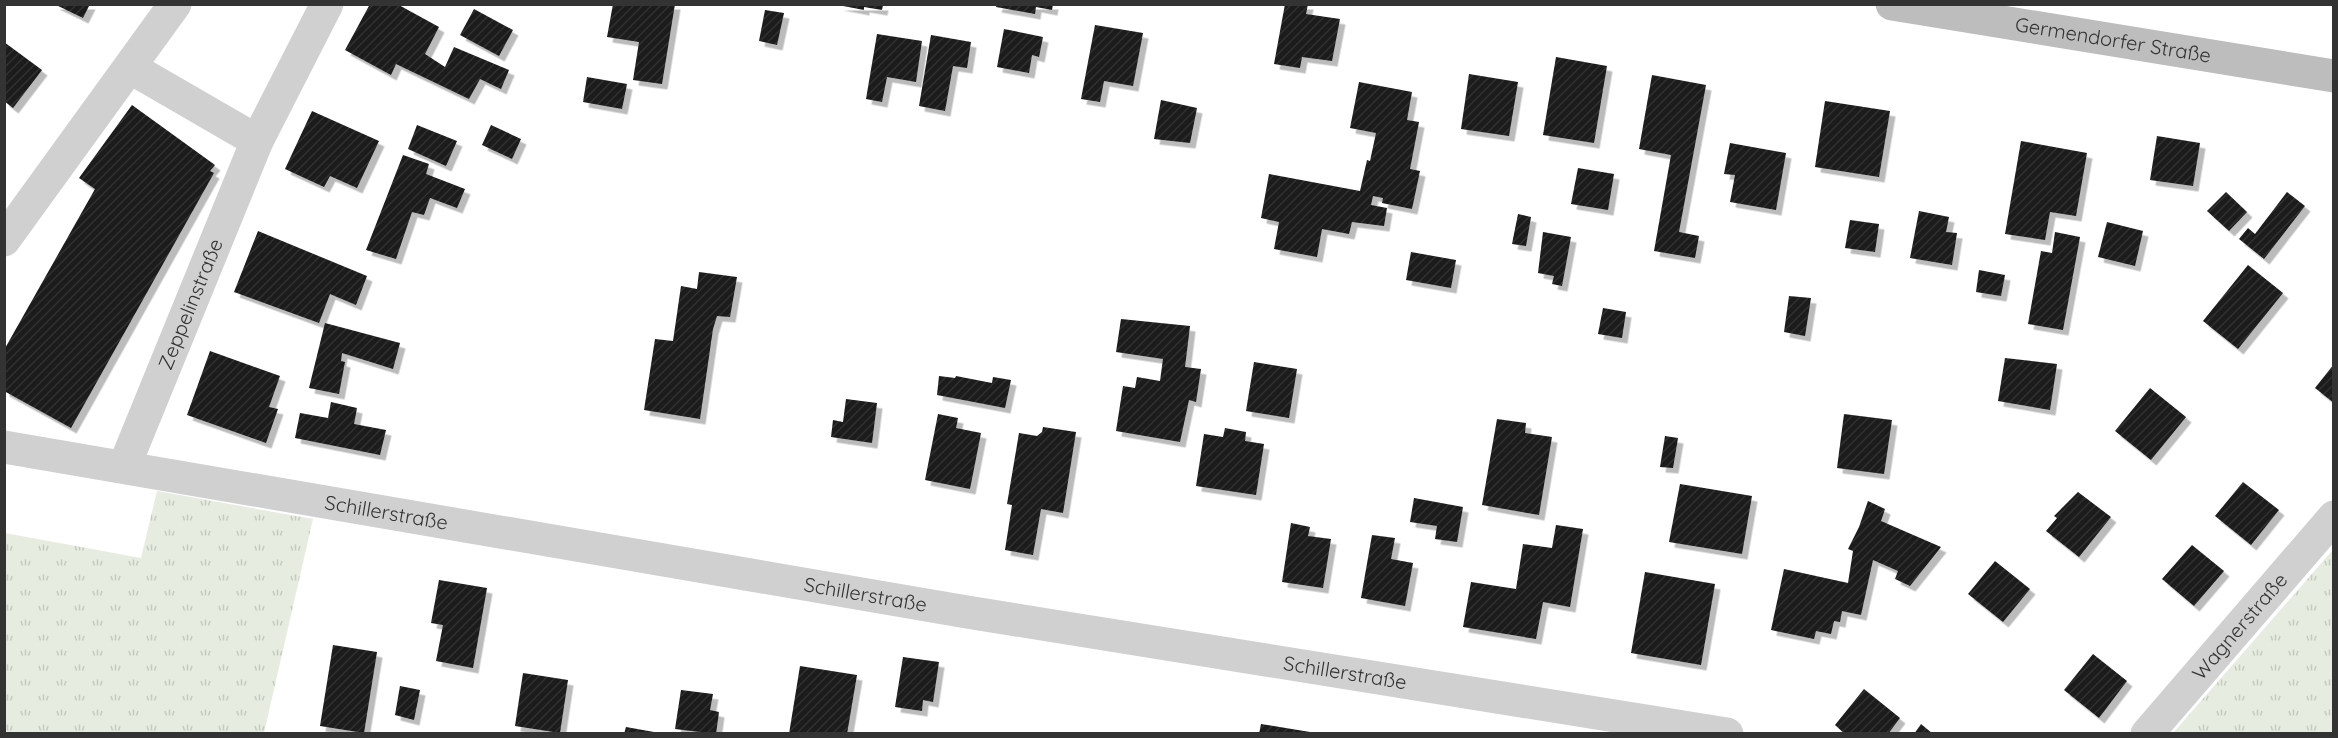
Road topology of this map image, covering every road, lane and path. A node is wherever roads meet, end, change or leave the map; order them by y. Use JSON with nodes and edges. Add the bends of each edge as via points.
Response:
{"nodes":[{"id":1,"x":175,"y":4,"type":"edge"},
{"id":2,"x":327,"y":4,"type":"edge"},
{"id":3,"x":1892,"y":4,"type":"edge"},
{"id":4,"x":131,"y":68,"type":"junction"},
{"id":5,"x":2334,"y":76,"type":"edge"},
{"id":6,"x":257,"y":141,"type":"junction"},
{"id":7,"x":4,"y":240,"type":"edge"},
{"id":8,"x":4,"y":447,"type":"edge"},
{"id":9,"x":124,"y":467,"type":"junction"},
{"id":10,"x":2334,"y":517,"type":"edge"},
{"id":11,"x":1727,"y":734,"type":"edge"},
{"id":12,"x":2147,"y":734,"type":"edge"}],
"edges":[{"from":1,"to":4,"type":"street"},
{"from":2,"to":6,"type":"street","name":"Zeppelinstraße"},
{"from":3,"to":5,"type":"main road","name":"Germendorfer Straße"},
{"from":4,"to":6,"type":"street"},
{"from":4,"to":7,"type":"street"},
{"from":6,"to":9,"type":"street","name":"Zeppelinstraße"},
{"from":8,"to":9,"type":"street","name":"Schillerstraße"},
{"from":9,"to":11,"type":"street","name":"Schillerstraße","via":[[979,614]]},
{"from":10,"to":12,"type":"street","name":"Wagnerstraße"}]}
